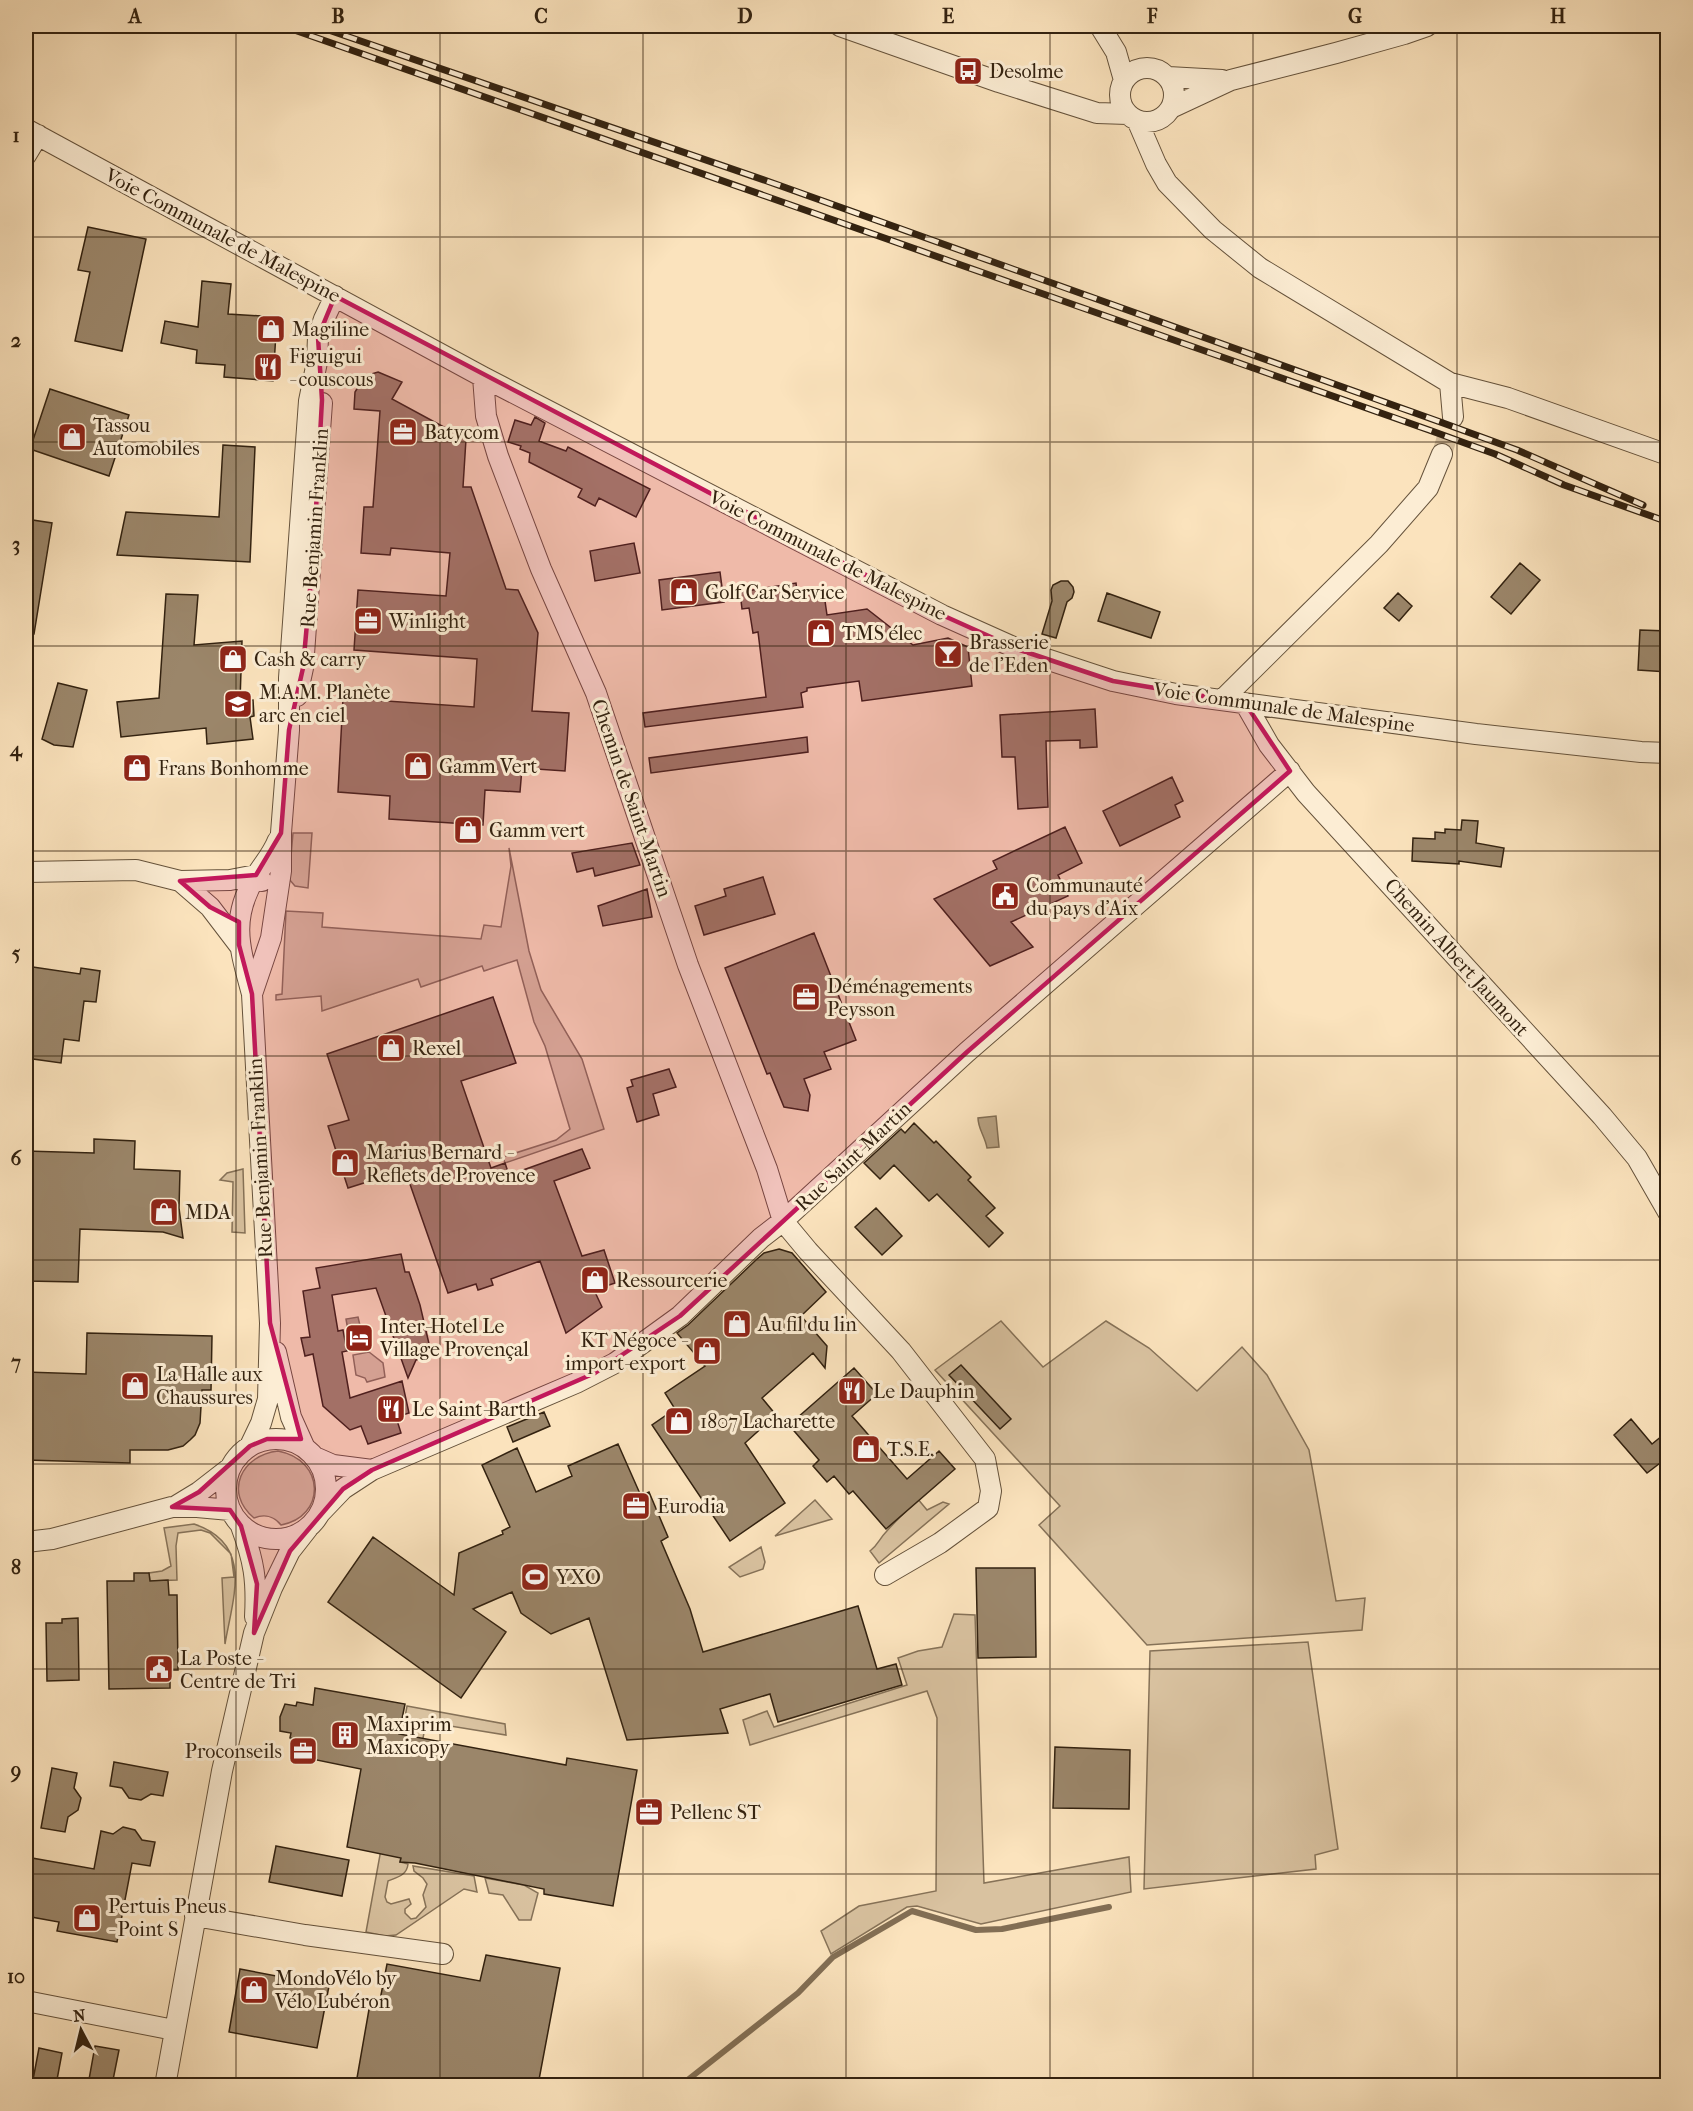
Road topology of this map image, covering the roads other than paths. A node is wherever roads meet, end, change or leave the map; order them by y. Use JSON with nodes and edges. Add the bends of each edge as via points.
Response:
{"nodes":[{"id":1,"x":840,"y":26,"type":"edge"},
{"id":2,"x":1100,"y":26,"type":"edge"},
{"id":3,"x":1427,"y":26,"type":"edge"},
{"id":4,"x":1168,"y":77,"type":"junction"},
{"id":5,"x":1231,"y":80,"type":"junction"},
{"id":6,"x":1122,"y":86,"type":"junction"},
{"id":7,"x":1081,"y":108,"type":"junction"},
{"id":8,"x":1165,"y":114,"type":"junction"},
{"id":9,"x":1133,"y":117,"type":"junction"},
{"id":10,"x":32,"y":132,"type":"edge"},
{"id":11,"x":26,"y":155,"type":"edge"},
{"id":12,"x":1156,"y":164,"type":"junction"},
{"id":13,"x":335,"y":296,"type":"junction"},
{"id":14,"x":483,"y":376,"type":"junction"},
{"id":15,"x":1450,"y":383,"type":"junction"},
{"id":16,"x":1453,"y":417,"type":"tunnel mouth"},
{"id":17,"x":1442,"y":454,"type":"tunnel mouth"},
{"id":18,"x":1668,"y":455,"type":"edge"},
{"id":19,"x":1222,"y":700,"type":"junction"},
{"id":20,"x":1245,"y":703,"type":"junction"},
{"id":21,"x":1668,"y":753,"type":"edge"},
{"id":22,"x":1290,"y":771,"type":"junction"},
{"id":23,"x":281,"y":833,"type":"junction"},
{"id":24,"x":26,"y":872,"type":"edge"},
{"id":25,"x":256,"y":875,"type":"junction"},
{"id":26,"x":180,"y":880,"type":"junction"},
{"id":27,"x":277,"y":902,"type":"junction"},
{"id":28,"x":210,"y":907,"type":"junction"},
{"id":29,"x":239,"y":922,"type":"junction"},
{"id":30,"x":273,"y":923,"type":"junction"},
{"id":31,"x":239,"y":945,"type":"junction"},
{"id":32,"x":252,"y":994,"type":"junction"},
{"id":33,"x":1668,"y":1212,"type":"edge"},
{"id":34,"x":783,"y":1221,"type":"junction"},
{"id":35,"x":270,"y":1323,"type":"junction"},
{"id":36,"x":250,"y":1446,"type":"junction"},
{"id":37,"x":310,"y":1452,"type":"junction"},
{"id":38,"x":230,"y":1468,"type":"junction"},
{"id":39,"x":372,"y":1470,"type":"junction"},
{"id":40,"x":172,"y":1508,"type":"junction"},
{"id":41,"x":236,"y":1518,"type":"junction"},
{"id":42,"x":314,"y":1521,"type":"junction"},
{"id":43,"x":26,"y":1542,"type":"edge"},
{"id":44,"x":885,"y":1575,"type":"dead end"},
{"id":45,"x":254,"y":1634,"type":"junction"},
{"id":46,"x":195,"y":1916,"type":"junction"},
{"id":47,"x":443,"y":1954,"type":"dead end"},
{"id":48,"x":26,"y":2001,"type":"edge"},
{"id":49,"x":174,"y":2030,"type":"junction"},
{"id":50,"x":165,"y":2085,"type":"edge"}],
"edges":[{"from":1,"to":7,"type":"street"},
{"from":2,"to":6,"type":"street","via":[[1116,52]]},
{"from":3,"to":5,"type":"street"},
{"from":4,"to":5,"type":"street"},
{"from":4,"to":6,"type":"street","via":[[1160,70],[1140,68]]},
{"from":4,"to":8,"type":"street","via":[[1175,92]]},
{"from":5,"to":8,"type":"street"},
{"from":6,"to":7,"type":"street","via":[[1110,99]]},
{"from":6,"to":9,"type":"street","via":[[1120,100]]},
{"from":7,"to":9,"type":"street"},
{"from":8,"to":9,"type":"street","via":[[1148,122]]},
{"from":8,"to":12,"type":"street"},
{"from":9,"to":12,"type":"street"},
{"from":10,"to":11,"type":"street"},
{"from":10,"to":13,"type":"street","name":"Voie Communale de Malespine"},
{"from":12,"to":15,"type":"street","via":[[1188,206],[1260,267]]},
{"from":13,"to":14,"type":"street","name":"Voie Communale de Malespine"},
{"from":13,"to":23,"type":"street","name":"Rue Benjamin Franklin","via":[[318,336],[309,400]]},
{"from":14,"to":19,"type":"street","name":"Voie Communale de Malespine","via":[[942,615],[1020,650],[1113,681]]},
{"from":14,"to":34,"type":"street","name":"Chemin de Saint-Martin","via":[[486,416],[498,456],[541,569],[596,693],[688,965],[767,1168]]},
{"from":15,"to":16,"type":"street"},
{"from":15,"to":18,"type":"street","via":[[1508,398]]},
{"from":17,"to":19,"type":"street","via":[[1428,488],[1379,544]]},
{"from":19,"to":20,"type":"street","name":"Voie Communale de Malespine"},
{"from":20,"to":21,"type":"street","name":"Voie Communale de Malespine","via":[[1476,734]]},
{"from":20,"to":22,"type":"street","name":"Chemin Albert Jaumont","via":[[1269,745]]},
{"from":22,"to":33,"type":"street","name":"Chemin Albert Jaumont","via":[[1602,1116],[1637,1158]]},
{"from":22,"to":34,"type":"street","name":"Rue Saint-Martin","via":[[967,1052]]},
{"from":23,"to":25,"type":"street","via":[[270,858]]},
{"from":23,"to":27,"type":"street","name":"Rue Benjamin Franklin"},
{"from":24,"to":26,"type":"street","via":[[136,870]]},
{"from":25,"to":26,"type":"street","via":[[231,880]]},
{"from":25,"to":27,"type":"street"},
{"from":25,"to":29,"type":"street"},
{"from":26,"to":28,"type":"street"},
{"from":27,"to":30,"type":"street","name":"Rue Benjamin Franklin"},
{"from":28,"to":29,"type":"street"},
{"from":28,"to":31,"type":"street"},
{"from":29,"to":30,"type":"street"},
{"from":29,"to":31,"type":"street"},
{"from":30,"to":32,"type":"street","name":"Rue Benjamin Franklin"},
{"from":31,"to":32,"type":"street"},
{"from":32,"to":35,"type":"street","name":"Rue Benjamin Franklin"},
{"from":34,"to":39,"type":"street","name":"Rue Saint-Martin","via":[[680,1316],[615,1363]]},
{"from":34,"to":44,"type":"street","via":[[901,1351],[985,1459],[991,1491],[988,1508],[940,1543]]},
{"from":35,"to":36,"type":"street","name":"Rue Benjamin Franklin","via":[[268,1399]]},
{"from":35,"to":37,"type":"street","name":"Rue Benjamin Franklin","via":[[291,1417]]},
{"from":36,"to":37,"type":"street","via":[[267,1439],[286,1439]]},
{"from":36,"to":38,"type":"street"},
{"from":37,"to":39,"type":"street","via":[[333,1465]]},
{"from":37,"to":42,"type":"street","via":[[325,1476],[326,1495]]},
{"from":38,"to":40,"type":"street"},
{"from":38,"to":41,"type":"street","via":[[225,1489]]},
{"from":39,"to":42,"type":"street","name":"Rue Saint-Martin","via":[[344,1489]]},
{"from":40,"to":41,"type":"street","via":[[197,1507]]},
{"from":40,"to":43,"type":"street"},
{"from":41,"to":42,"type":"street","via":[[257,1536],[274,1539],[292,1537]]},
{"from":41,"to":45,"type":"street","via":[[250,1551],[257,1584]]},
{"from":42,"to":45,"type":"street","name":"Rue Saint-Martin","via":[[290,1551]]},
{"from":45,"to":46,"type":"street","via":[[222,1771]]},
{"from":46,"to":47,"type":"street"},
{"from":46,"to":49,"type":"street"},
{"from":48,"to":49,"type":"street"},
{"from":49,"to":50,"type":"street"}]}
